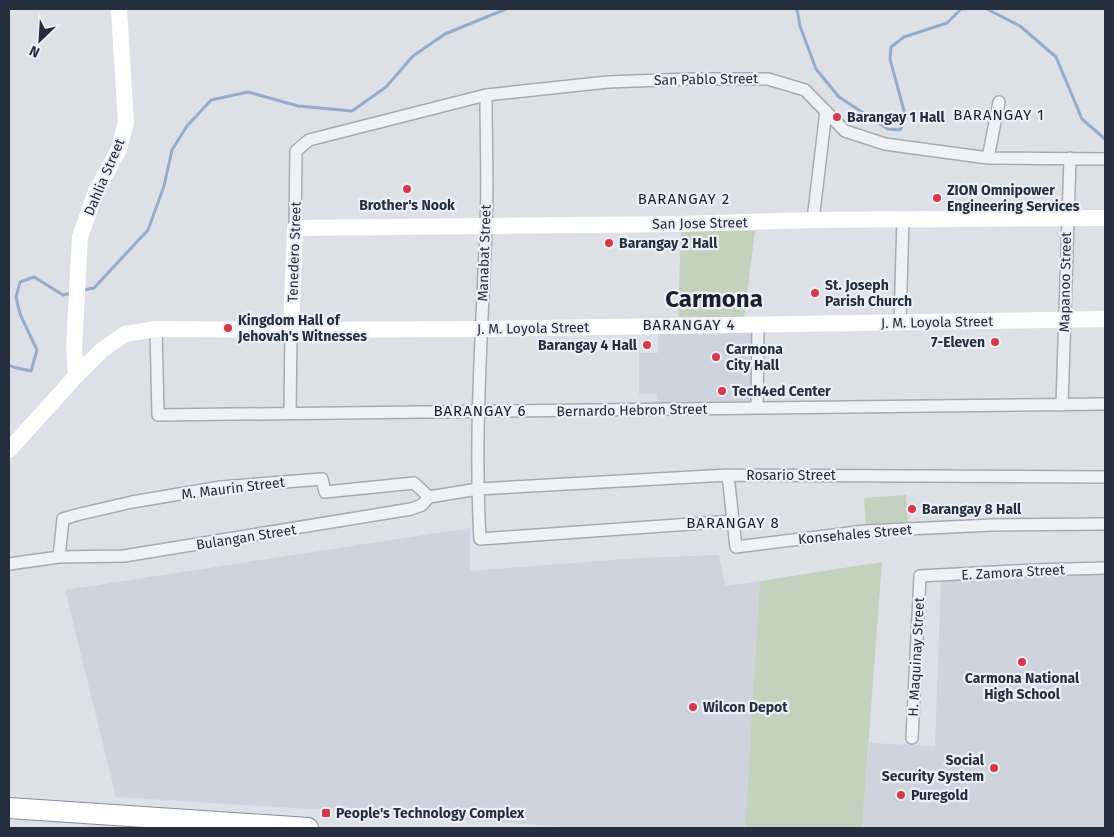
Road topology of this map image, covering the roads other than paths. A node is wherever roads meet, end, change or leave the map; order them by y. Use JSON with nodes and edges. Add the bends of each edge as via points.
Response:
{"nodes":[{"id":1,"x":119,"y":9,"type":"edge"},
{"id":2,"x":486,"y":95,"type":"junction"},
{"id":3,"x":999,"y":102,"type":"dead end"},
{"id":4,"x":826,"y":111,"type":"junction"},
{"id":5,"x":296,"y":151,"type":"joint"},
{"id":6,"x":988,"y":158,"type":"junction"},
{"id":7,"x":1070,"y":158,"type":"junction"},
{"id":8,"x":1105,"y":159,"type":"edge"},
{"id":9,"x":1067,"y":218,"type":"junction"},
{"id":10,"x":1105,"y":218,"type":"edge"},
{"id":11,"x":904,"y":219,"type":"junction"},
{"id":12,"x":812,"y":220,"type":"junction"},
{"id":13,"x":486,"y":226,"type":"junction"},
{"id":14,"x":296,"y":228,"type":"junction"},
{"id":15,"x":1105,"y":319,"type":"edge"},
{"id":16,"x":1065,"y":320,"type":"junction"},
{"id":17,"x":900,"y":322,"type":"junction"},
{"id":18,"x":758,"y":325,"type":"junction"},
{"id":19,"x":481,"y":328,"type":"junction"},
{"id":20,"x":156,"y":329,"type":"junction"},
{"id":21,"x":291,"y":330,"type":"junction"},
{"id":22,"x":76,"y":376,"type":"junction"},
{"id":23,"x":1105,"y":404,"type":"edge"},
{"id":24,"x":1062,"y":405,"type":"junction"},
{"id":25,"x":756,"y":408,"type":"junction"},
{"id":26,"x":479,"y":411,"type":"junction"},
{"id":27,"x":290,"y":413,"type":"junction"},
{"id":28,"x":9,"y":450,"type":"edge"},
{"id":29,"x":728,"y":475,"type":"junction"},
{"id":30,"x":1105,"y":477,"type":"edge"},
{"id":31,"x":478,"y":489,"type":"junction"},
{"id":32,"x":428,"y":497,"type":"junction"},
{"id":33,"x":733,"y":521,"type":"junction"},
{"id":34,"x":1105,"y":524,"type":"edge"},
{"id":35,"x":59,"y":557,"type":"junction"},
{"id":36,"x":9,"y":564,"type":"edge"},
{"id":37,"x":1105,"y":568,"type":"edge"},
{"id":38,"x":920,"y":576,"type":"joint"},
{"id":39,"x":912,"y":738,"type":"dead end"},
{"id":40,"x":9,"y":808,"type":"edge"},
{"id":41,"x":308,"y":828,"type":"edge"}],
"edges":[{"from":1,"to":22,"type":"main road","name":"Dahlia Street","via":[[126,122],[119,149],[96,192],[80,237],[74,348]]},
{"from":2,"to":4,"type":"street","name":"San Pablo Street","via":[[608,82],[768,78],[805,90]]},
{"from":2,"to":5,"type":"street","name":"San Pablo Street","via":[[309,140]]},
{"from":2,"to":13,"type":"street","name":"Manabat Street"},
{"from":3,"to":6,"type":"street"},
{"from":4,"to":6,"type":"street","name":"San Pablo Street","via":[[845,131],[885,144]]},
{"from":4,"to":12,"type":"street"},
{"from":5,"to":14,"type":"street","name":"Tenedero Street"},
{"from":6,"to":7,"type":"street","name":"San Pablo Street"},
{"from":7,"to":8,"type":"street","name":"San Pablo Street"},
{"from":7,"to":9,"type":"street","name":"Mapanoo Street"},
{"from":9,"to":10,"type":"main road","name":"San Jose Street"},
{"from":9,"to":11,"type":"main road","name":"San Jose Street"},
{"from":9,"to":16,"type":"street","name":"Mapanoo Street"},
{"from":11,"to":12,"type":"main road","name":"San Jose Street"},
{"from":11,"to":17,"type":"street"},
{"from":12,"to":13,"type":"main road","name":"San Jose Street"},
{"from":13,"to":14,"type":"main road","name":"San Jose Street"},
{"from":13,"to":19,"type":"street","name":"Manabat Street"},
{"from":14,"to":21,"type":"main road","name":"Tenedero Street"},
{"from":15,"to":16,"type":"main road","name":"J. M. Loyola Street"},
{"from":16,"to":17,"type":"main road","name":"J. M. Loyola Street"},
{"from":16,"to":24,"type":"street","name":"Mapanoo Street"},
{"from":17,"to":18,"type":"main road","name":"J. M. Loyola Street"},
{"from":18,"to":19,"type":"main road","name":"J. M. Loyola Street"},
{"from":18,"to":25,"type":"street"},
{"from":19,"to":21,"type":"main road","name":"J. M. Loyola Street"},
{"from":19,"to":26,"type":"street","name":"Manabat Street"},
{"from":20,"to":21,"type":"main road","name":"J. M. Loyola Street"},
{"from":20,"to":22,"type":"main road","name":"J. M. Loyola Street","via":[[125,334],[102,350]]},
{"from":20,"to":27,"type":"street","name":"Bernardo Hebron Street","via":[[158,415]]},
{"from":21,"to":27,"type":"street","name":"Tenedero Street"},
{"from":22,"to":28,"type":"main road","name":"J. M. Loyola Street"},
{"from":23,"to":24,"type":"street","name":"Bernardo Hebron Street"},
{"from":24,"to":25,"type":"street","name":"Bernardo Hebron Street"},
{"from":25,"to":26,"type":"street","name":"Bernardo Hebron Street"},
{"from":26,"to":27,"type":"street","name":"Bernardo Hebron Street"},
{"from":26,"to":31,"type":"street","name":"Manabat Street"},
{"from":29,"to":30,"type":"street","name":"Rosario Street"},
{"from":29,"to":31,"type":"street","name":"Rosario Street"},
{"from":29,"to":33,"type":"street"},
{"from":31,"to":32,"type":"street","name":"Bulangan Street"},
{"from":31,"to":33,"type":"street","name":"Manabat Street","via":[[480,539]]},
{"from":32,"to":35,"type":"street","name":"Bulangan Street","via":[[422,505],[411,509],[324,524],[124,556]]},
{"from":32,"to":35,"type":"street","name":"M. Maurin Street","via":[[414,483],[325,492],[322,479],[221,487],[132,502],[63,519]]},
{"from":33,"to":34,"type":"street","name":"Konsehales Street","via":[[736,547],[865,531]]},
{"from":35,"to":36,"type":"street","name":"Bulangan Street"},
{"from":37,"to":38,"type":"street","name":"E. Zamora Street"},
{"from":38,"to":39,"type":"street","name":"H. Maquinay Street"},
{"from":40,"to":41,"type":"highway"}]}
